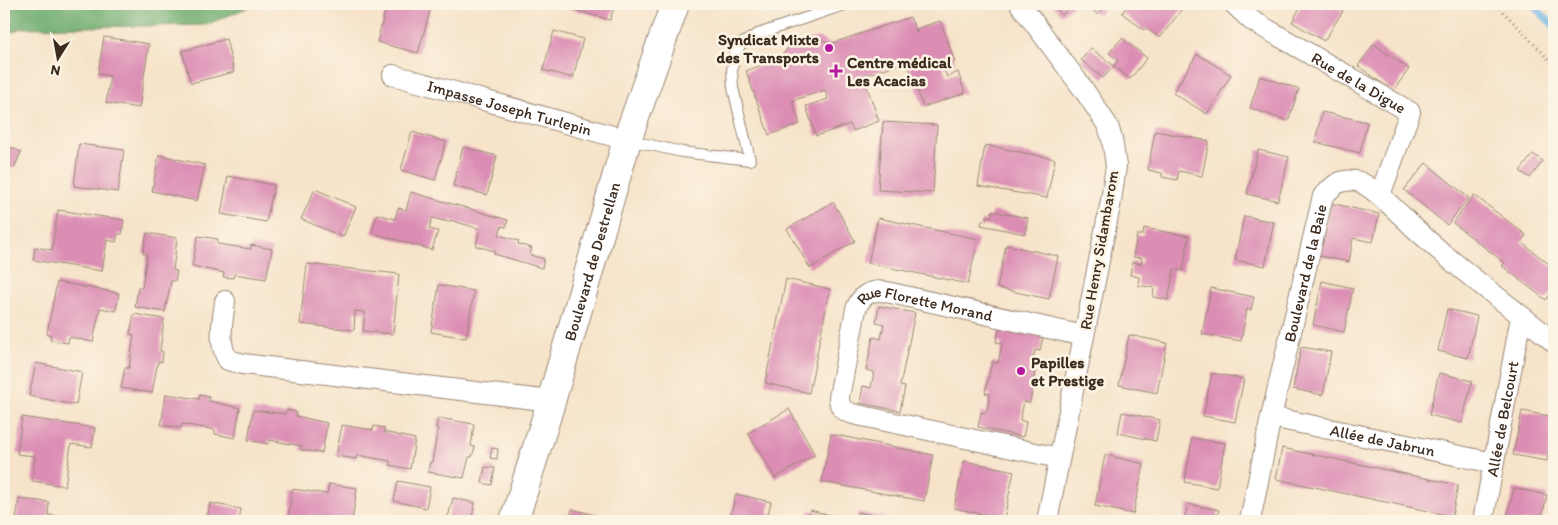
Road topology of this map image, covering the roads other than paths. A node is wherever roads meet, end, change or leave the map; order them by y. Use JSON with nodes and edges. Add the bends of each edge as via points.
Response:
{"nodes":[{"id":1,"x":675,"y":4,"type":"edge"},
{"id":2,"x":847,"y":4,"type":"edge"},
{"id":3,"x":1020,"y":4,"type":"edge"},
{"id":4,"x":1234,"y":4,"type":"edge"},
{"id":5,"x":393,"y":75,"type":"dead end"},
{"id":6,"x":627,"y":140,"type":"junction"},
{"id":7,"x":1380,"y":195,"type":"junction"},
{"id":8,"x":225,"y":301,"type":"dead end"},
{"id":9,"x":1521,"y":316,"type":"junction"},
{"id":10,"x":1084,"y":336,"type":"junction"},
{"id":11,"x":1554,"y":342,"type":"edge"},
{"id":12,"x":551,"y":401,"type":"junction"},
{"id":13,"x":1271,"y":417,"type":"junction"},
{"id":14,"x":1059,"y":458,"type":"junction"},
{"id":15,"x":1494,"y":463,"type":"junction"},
{"id":16,"x":514,"y":521,"type":"edge"},
{"id":17,"x":1047,"y":521,"type":"edge"},
{"id":18,"x":1250,"y":521,"type":"edge"},
{"id":19,"x":1483,"y":521,"type":"edge"}],
"edges":[{"from":1,"to":6,"type":"main road","name":"Boulevard de Destrellan"},
{"from":2,"to":6,"type":"lane","via":[[758,34],[741,44],[734,55],[733,88],[750,160],[682,152]]},
{"from":3,"to":10,"type":"street","name":"Rue Henry Sidambarom","via":[[1084,90],[1108,126],[1112,139],[1116,166],[1114,183]]},
{"from":4,"to":7,"type":"street","name":"Rue de la Digue","via":[[1251,20],[1410,112]]},
{"from":5,"to":6,"type":"street","name":"Impasse Joseph Turlepin"},
{"from":6,"to":12,"type":"main road","name":"Boulevard de Destrellan"},
{"from":7,"to":9,"type":"street","name":"Boulevard de la Baie","via":[[1417,231]]},
{"from":7,"to":13,"type":"street","name":"Boulevard de la Baie","via":[[1357,181],[1342,181],[1323,196]]},
{"from":8,"to":12,"type":"street","via":[[221,334],[228,360]]},
{"from":9,"to":11,"type":"street","name":"Boulevard de la Baie"},
{"from":9,"to":15,"type":"street","name":"Allée de Belcourt"},
{"from":10,"to":14,"type":"street","name":"Rue Henry Sidambarom"},
{"from":10,"to":14,"type":"street","name":"Rue Florette Morand","via":[[882,291],[865,295],[856,309],[839,397],[843,410]]},
{"from":12,"to":16,"type":"main road","name":"Boulevard de Destrellan"},
{"from":13,"to":15,"type":"street","name":"Allée de Jabrun"},
{"from":13,"to":18,"type":"street","name":"Boulevard de la Baie"},
{"from":14,"to":17,"type":"street","name":"Rue Henry Sidambarom"},
{"from":15,"to":19,"type":"street","name":"Allée de Belcourt"}]}
